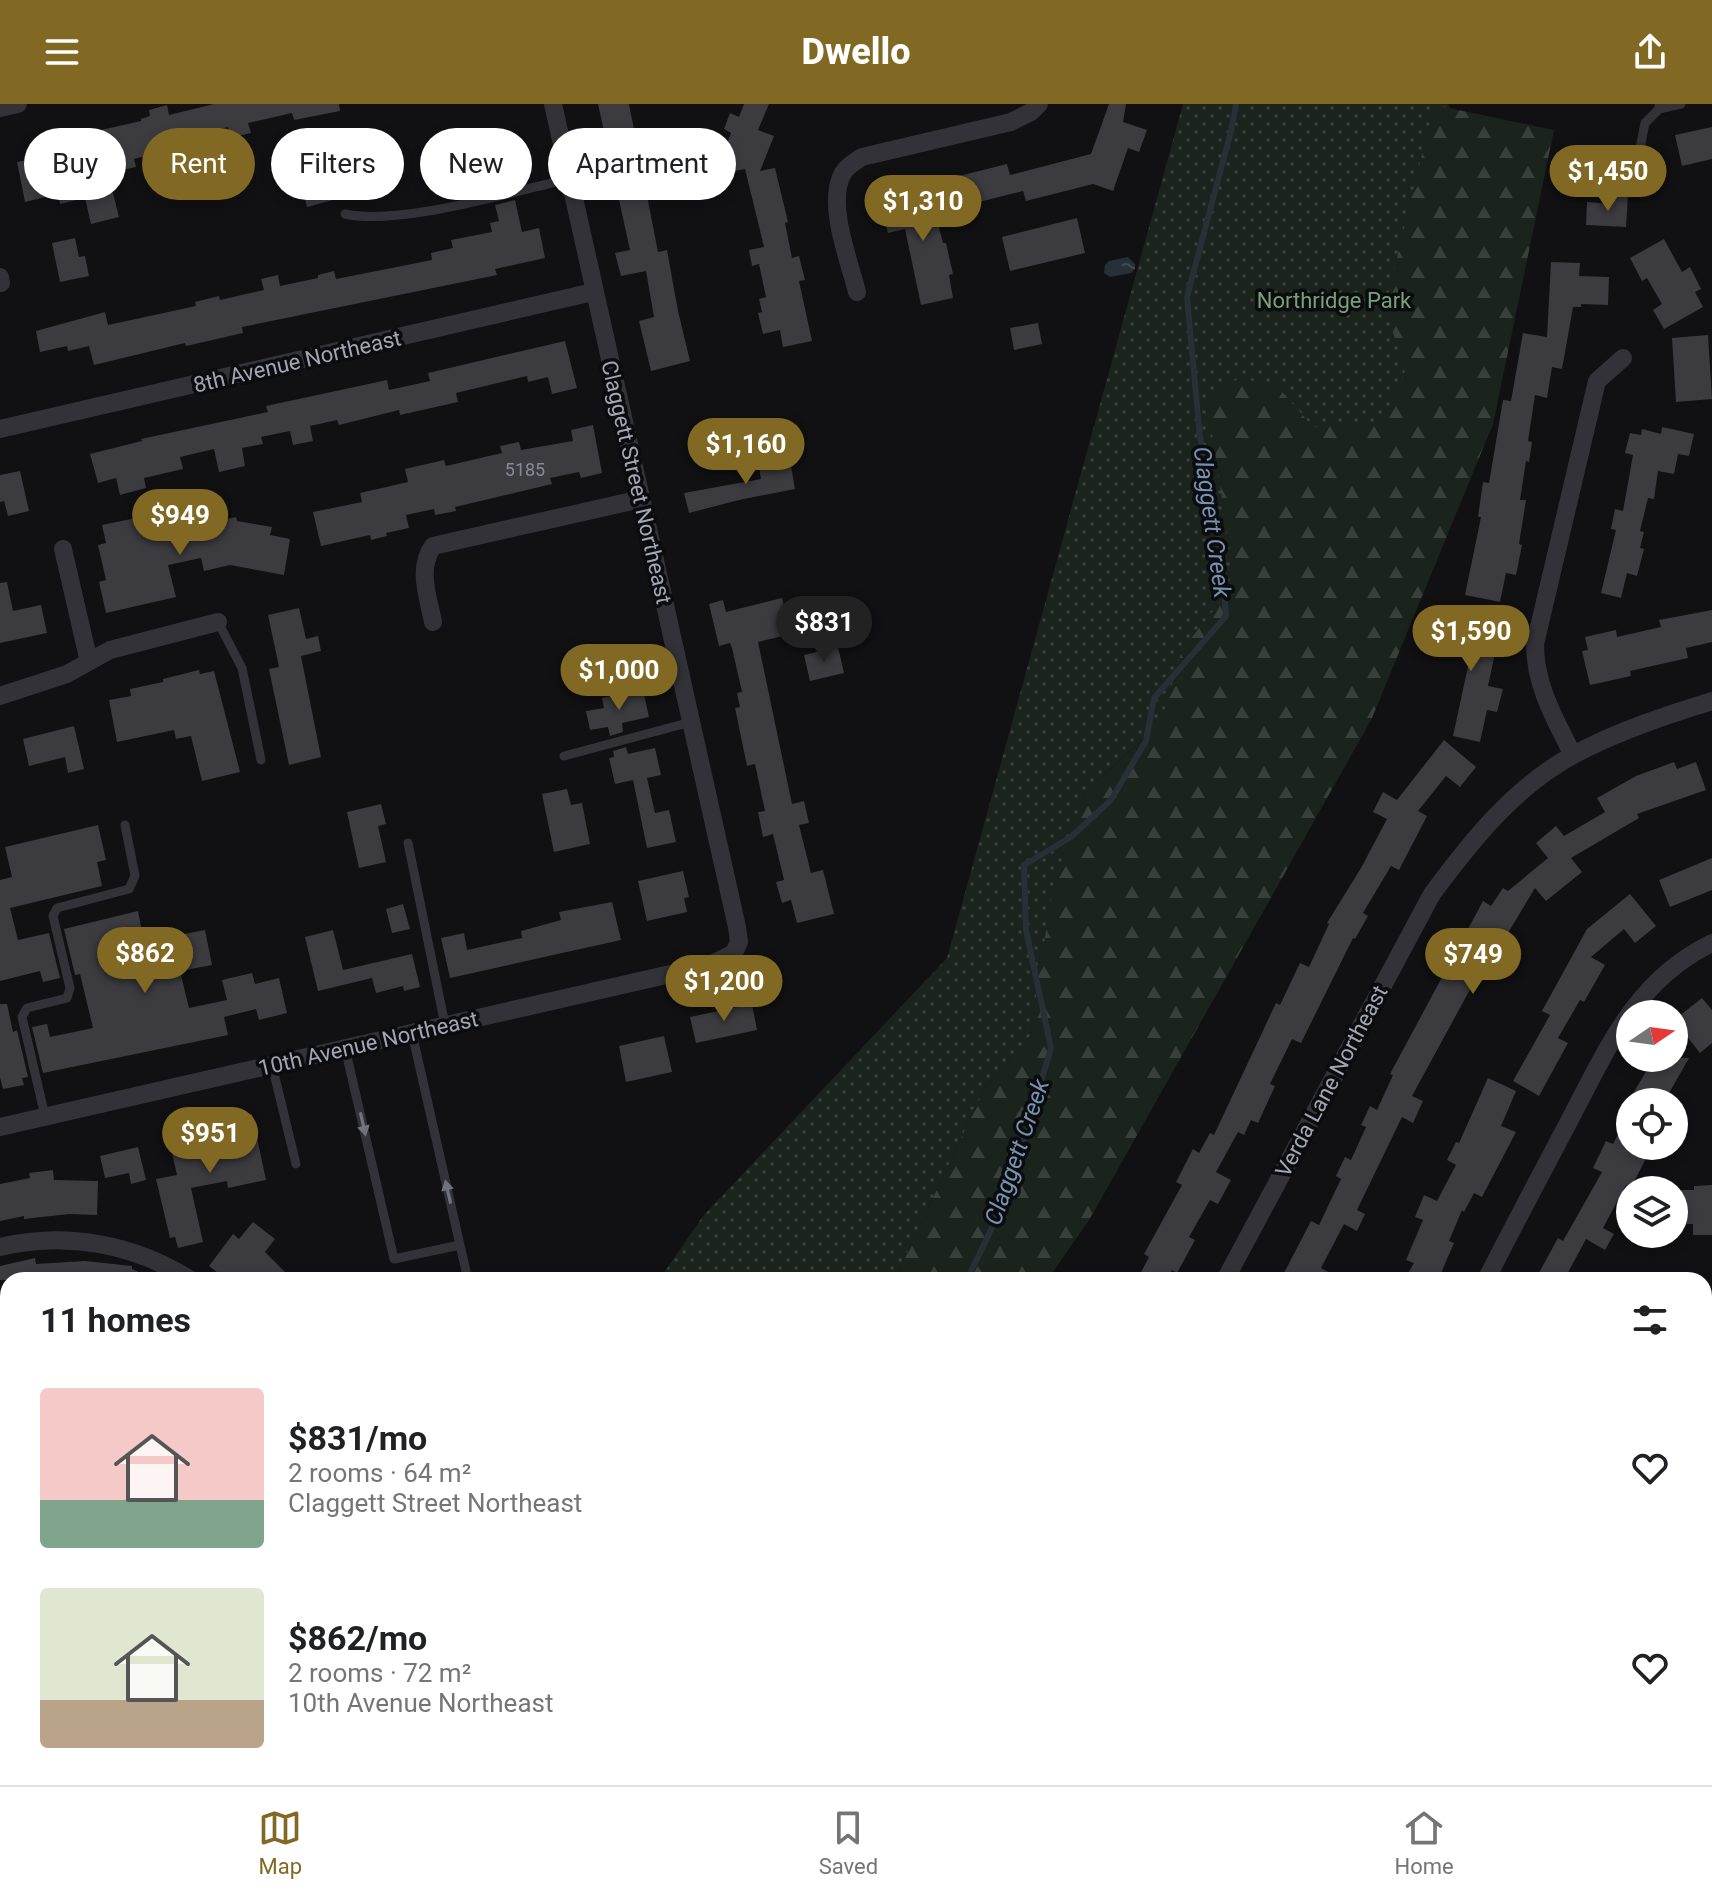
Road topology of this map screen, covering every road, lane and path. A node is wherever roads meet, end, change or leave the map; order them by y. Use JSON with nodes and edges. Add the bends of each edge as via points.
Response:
{"nodes":[{"id":1,"x":18,"y":104,"type":"edge"},
{"id":2,"x":553,"y":104,"type":"edge"},
{"id":3,"x":1039,"y":104,"type":"edge"},
{"id":4,"x":1681,"y":104,"type":"edge"},
{"id":5,"x":1659,"y":107,"type":"edge"},
{"id":6,"x":0,"y":108,"type":"edge"},
{"id":7,"x":558,"y":128,"type":"edge"},
{"id":8,"x":1637,"y":164,"type":"dead end"},
{"id":9,"x":548,"y":183,"type":"edge"},
{"id":10,"x":573,"y":200,"type":"edge"},
{"id":11,"x":345,"y":214,"type":"dead end"},
{"id":12,"x":593,"y":292,"type":"junction"},
{"id":13,"x":857,"y":292,"type":"dead end"},
{"id":14,"x":1623,"y":358,"type":"dead end"},
{"id":15,"x":0,"y":429,"type":"edge"},
{"id":16,"x":641,"y":499,"type":"junction"},
{"id":17,"x":63,"y":549,"type":"dead end"},
{"id":18,"x":218,"y":622,"type":"joint"},
{"id":19,"x":433,"y":622,"type":"dead end"},
{"id":20,"x":89,"y":662,"type":"junction"},
{"id":21,"x":0,"y":696,"type":"edge"},
{"id":22,"x":1712,"y":701,"type":"edge"},
{"id":23,"x":691,"y":722,"type":"junction"},
{"id":24,"x":1573,"y":755,"type":"junction"},
{"id":25,"x":564,"y":756,"type":"dead end"},
{"id":26,"x":261,"y":760,"type":"dead end"},
{"id":27,"x":125,"y":825,"type":"dead end"},
{"id":28,"x":408,"y":843,"type":"dead end"},
{"id":29,"x":1712,"y":943,"type":"edge"},
{"id":30,"x":734,"y":953,"type":"joint"},
{"id":31,"x":445,"y":1025,"type":"junction"},
{"id":32,"x":412,"y":1033,"type":"junction"},
{"id":33,"x":345,"y":1048,"type":"junction"},
{"id":34,"x":272,"y":1065,"type":"junction"},
{"id":35,"x":45,"y":1116,"type":"junction"},
{"id":36,"x":0,"y":1127,"type":"edge"},
{"id":37,"x":296,"y":1164,"type":"dead end"},
{"id":38,"x":460,"y":1245,"type":"junction"},
{"id":39,"x":0,"y":1247,"type":"edge"},
{"id":40,"x":177,"y":1272,"type":"edge"},
{"id":41,"x":466,"y":1272,"type":"edge"},
{"id":42,"x":1229,"y":1272,"type":"edge"},
{"id":43,"x":1490,"y":1272,"type":"edge"}],
"edges":[{"from":1,"to":6,"type":"street"},
{"from":2,"to":7,"type":"street","name":"Claggett Street Northeast"},
{"from":3,"to":13,"type":"street","via":[[1011,122],[862,157],[844,170],[836,191],[838,213]]},
{"from":4,"to":5,"type":"lane"},
{"from":5,"to":8,"type":"lane","via":[[1645,123]]},
{"from":9,"to":11,"type":"lane","via":[[403,214]]},
{"from":10,"to":12,"type":"street","name":"Claggett Street Northeast"},
{"from":12,"to":15,"type":"street","name":"8th Avenue Northeast"},
{"from":12,"to":16,"type":"street","name":"Claggett Street Northeast"},
{"from":14,"to":24,"type":"street","via":[[1597,381],[1535,644],[1544,698]]},
{"from":16,"to":19,"type":"street","via":[[433,546],[424,572]]},
{"from":16,"to":23,"type":"street","name":"Claggett Street Northeast"},
{"from":17,"to":20,"type":"street"},
{"from":18,"to":20,"type":"street","via":[[110,650]]},
{"from":18,"to":26,"type":"lane","via":[[242,668]]},
{"from":20,"to":21,"type":"street"},
{"from":22,"to":24,"type":"street","name":"Verda Lane Northeast"},
{"from":23,"to":25,"type":"lane"},
{"from":23,"to":30,"type":"street","name":"Claggett Street Northeast","via":[[737,927]]},
{"from":24,"to":42,"type":"street","name":"Verda Lane Northeast","via":[[1486,824],[1432,894]]},
{"from":27,"to":35,"type":"lane","via":[[135,876],[129,889],[57,908],[53,916],[70,988],[67,998],[27,1008],[22,1017]]},
{"from":28,"to":31,"type":"lane"},
{"from":29,"to":43,"type":"street","via":[[1663,973],[1618,1029]]},
{"from":30,"to":31,"type":"street","name":"10th Avenue Northeast","via":[[710,965]]},
{"from":31,"to":32,"type":"street","name":"10th Avenue Northeast"},
{"from":32,"to":33,"type":"street","name":"10th Avenue Northeast"},
{"from":38,"to":32,"type":"lane","one_way":true},
{"from":33,"to":34,"type":"street","name":"10th Avenue Northeast"},
{"from":33,"to":38,"type":"lane","one_way":true,"via":[[394,1259]]},
{"from":34,"to":35,"type":"street","name":"10th Avenue Northeast"},
{"from":34,"to":37,"type":"lane"},
{"from":35,"to":36,"type":"street","name":"10th Avenue Northeast"},
{"from":38,"to":41,"type":"lane"},
{"from":39,"to":40,"type":"street","via":[[42,1240],[109,1245]]}]}
